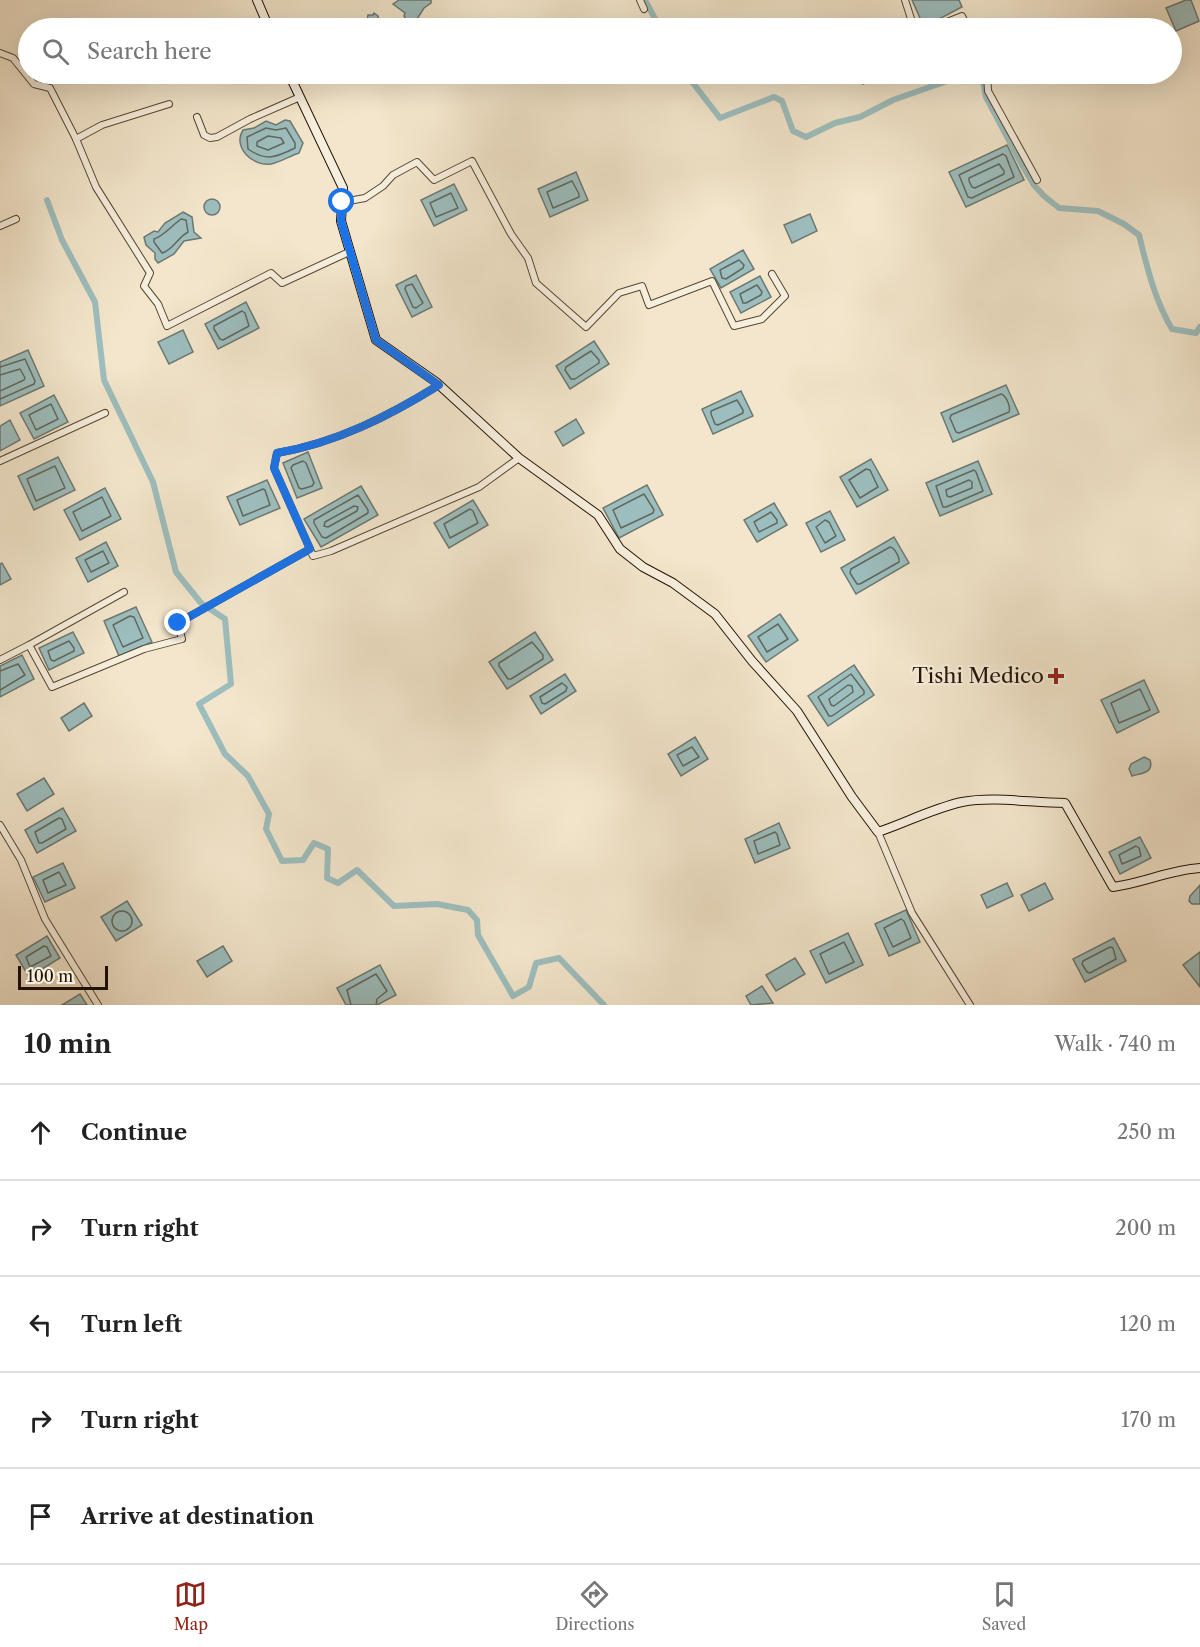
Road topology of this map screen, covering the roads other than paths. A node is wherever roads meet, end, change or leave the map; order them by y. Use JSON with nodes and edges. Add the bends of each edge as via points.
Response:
{"nodes":[{"id":1,"x":257,"y":0,"type":"edge"},
{"id":2,"x":640,"y":0,"type":"edge"},
{"id":3,"x":905,"y":0,"type":"edge"},
{"id":4,"x":644,"y":9,"type":"dead end"},
{"id":5,"x":265,"y":18,"type":"edge"},
{"id":6,"x":911,"y":18,"type":"edge"},
{"id":7,"x":0,"y":53,"type":"edge"},
{"id":8,"x":18,"y":64,"type":"edge"},
{"id":9,"x":33,"y":84,"type":"edge"},
{"id":10,"x":294,"y":84,"type":"edge"},
{"id":11,"x":988,"y":84,"type":"edge"},
{"id":12,"x":300,"y":97,"type":"junction"},
{"id":13,"x":169,"y":104,"type":"dead end"},
{"id":14,"x":196,"y":117,"type":"dead end"},
{"id":15,"x":76,"y":139,"type":"junction"},
{"id":16,"x":1037,"y":180,"type":"dead end"},
{"id":17,"x":342,"y":202,"type":"junction"},
{"id":18,"x":16,"y":219,"type":"dead end"},
{"id":19,"x":0,"y":226,"type":"edge"},
{"id":20,"x":349,"y":252,"type":"junction"},
{"id":21,"x":772,"y":274,"type":"dead end"},
{"id":22,"x":439,"y":385,"type":"junction"},
{"id":23,"x":105,"y":412,"type":"dead end"},
{"id":24,"x":519,"y":458,"type":"junction"},
{"id":25,"x":0,"y":461,"type":"edge"},
{"id":26,"x":310,"y":549,"type":"junction"},
{"id":27,"x":124,"y":592,"type":"dead end"},
{"id":28,"x":29,"y":645,"type":"junction"},
{"id":29,"x":0,"y":660,"type":"edge"},
{"id":30,"x":0,"y":825,"type":"edge"},
{"id":31,"x":878,"y":832,"type":"junction"},
{"id":32,"x":1200,"y":868,"type":"edge"},
{"id":33,"x":98,"y":1005,"type":"edge"},
{"id":34,"x":970,"y":1005,"type":"edge"}],
"edges":[{"from":1,"to":5,"type":"street"},
{"from":2,"to":4,"type":"street"},
{"from":3,"to":6,"type":"street"},
{"from":7,"to":8,"type":"street"},
{"from":9,"to":15,"type":"street","via":[[50,88]]},
{"from":10,"to":12,"type":"street"},
{"from":11,"to":16,"type":"street"},
{"from":12,"to":14,"type":"street","via":[[217,137],[204,135]]},
{"from":12,"to":17,"type":"street","via":[[343,189]]},
{"from":13,"to":15,"type":"street","via":[[102,125]]},
{"from":15,"to":20,"type":"street","via":[[96,187],[150,273],[144,286],[158,304],[167,326],[271,273],[282,283]]},
{"from":17,"to":20,"type":"street","via":[[341,221]]},
{"from":17,"to":21,"type":"street","via":[[365,198],[417,162],[434,180],[472,161],[528,258],[536,283],[586,327],[619,292],[642,286],[649,305],[712,281],[734,326],[762,319],[785,296]]},
{"from":18,"to":19,"type":"street"},
{"from":20,"to":22,"type":"street","via":[[376,340]]},
{"from":22,"to":24,"type":"street"},
{"from":22,"to":26,"type":"street","via":[[364,427],[301,449],[277,453],[274,468]]},
{"from":23,"to":25,"type":"street"},
{"from":24,"to":26,"type":"street","via":[[479,487],[331,551],[313,556]]},
{"from":24,"to":31,"type":"street","via":[[598,515],[620,549],[642,567],[673,583],[715,614],[797,711]]},
{"from":26,"to":28,"type":"street","via":[[178,623],[182,639],[144,649],[52,687]]},
{"from":27,"to":28,"type":"street"},
{"from":28,"to":29,"type":"street"},
{"from":30,"to":33,"type":"street","via":[[21,860],[45,919]]},
{"from":31,"to":32,"type":"street","via":[[964,802],[1065,803],[1113,886]]},
{"from":31,"to":34,"type":"street","via":[[912,913]]}]}
